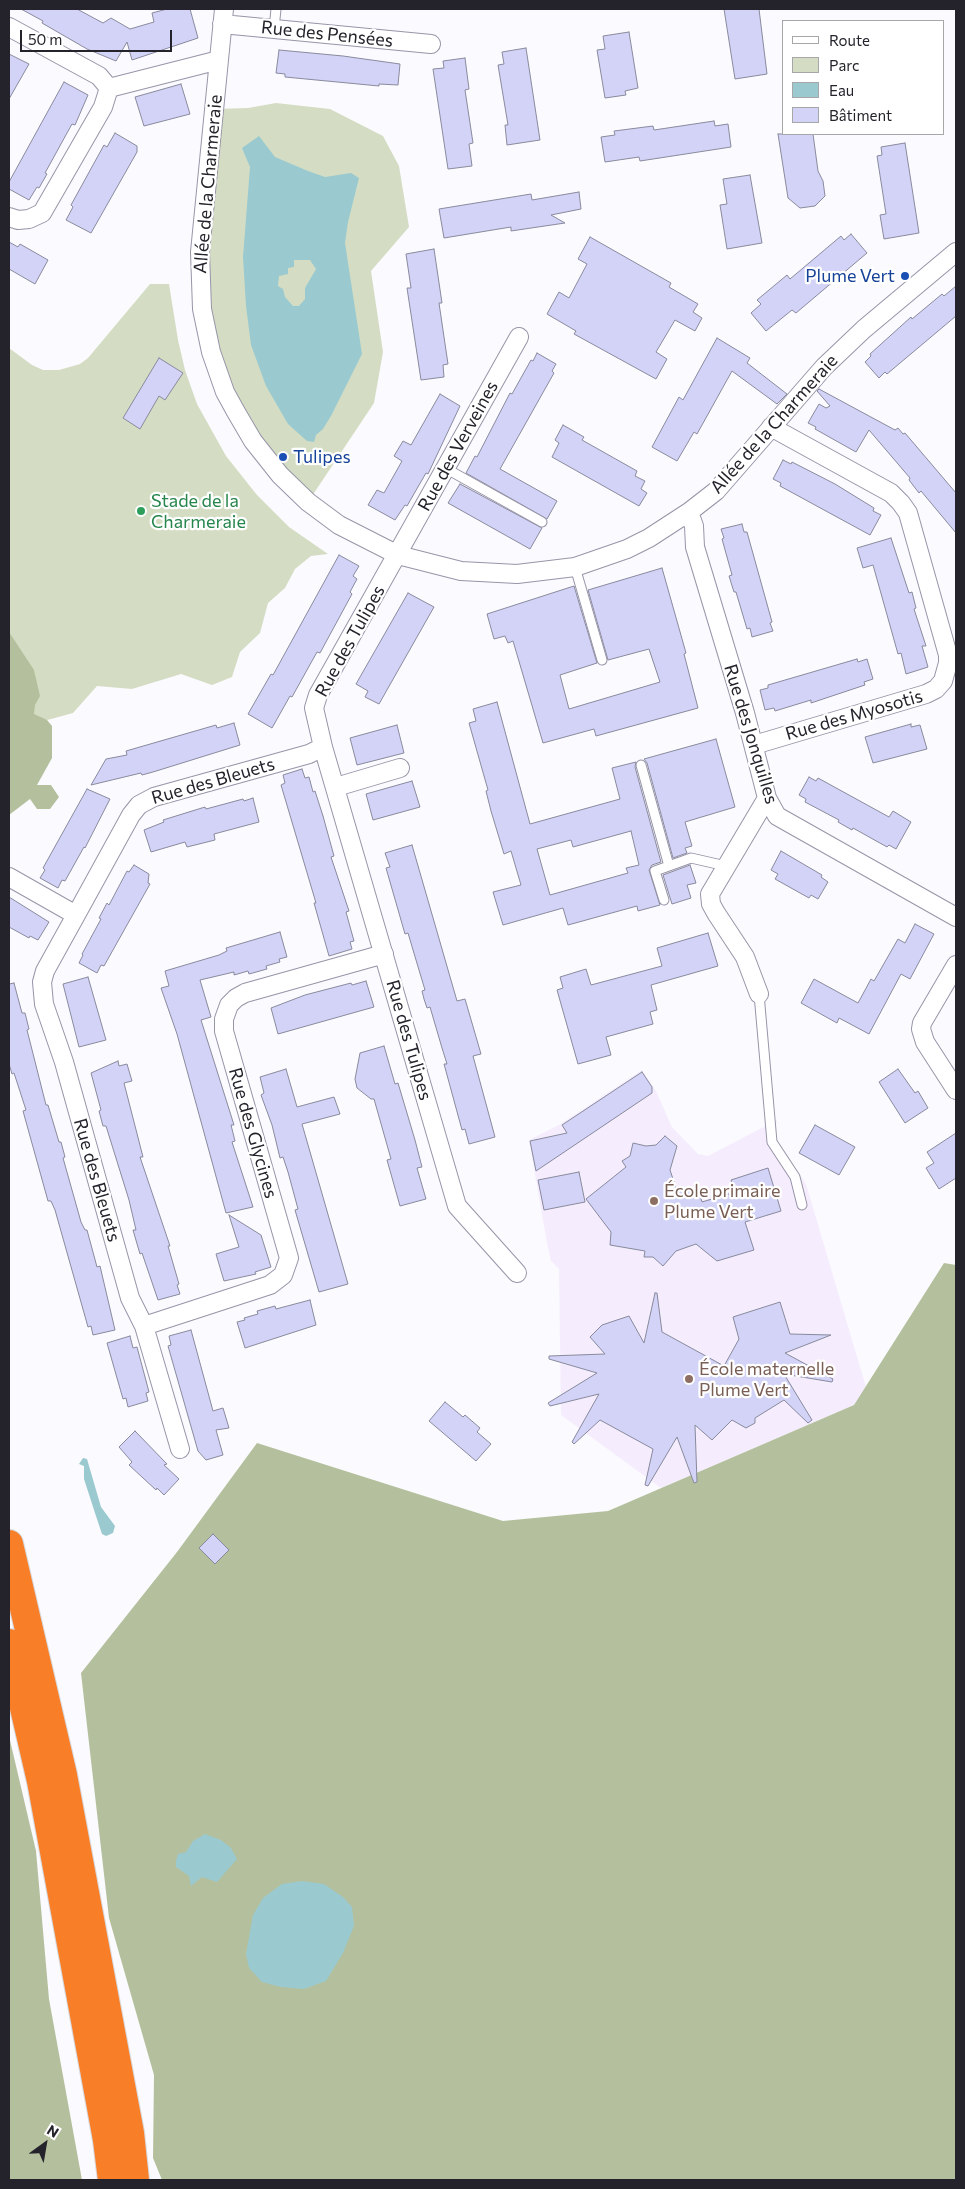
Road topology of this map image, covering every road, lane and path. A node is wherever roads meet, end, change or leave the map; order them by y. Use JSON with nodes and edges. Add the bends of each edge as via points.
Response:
{"nodes":[{"id":1,"x":276,"y":9,"type":"edge"},
{"id":2,"x":223,"y":16,"type":"edge"},
{"id":3,"x":9,"y":27,"type":"edge"},
{"id":4,"x":274,"y":29,"type":"junction"},
{"id":5,"x":431,"y":44,"type":"dead end"},
{"id":6,"x":218,"y":60,"type":"junction"},
{"id":7,"x":109,"y":88,"type":"junction"},
{"id":8,"x":9,"y":217,"type":"edge"},
{"id":9,"x":956,"y":252,"type":"edge"},
{"id":10,"x":519,"y":336,"type":"dead end"},
{"id":11,"x":771,"y":427,"type":"junction"},
{"id":12,"x":445,"y":468,"type":"junction"},
{"id":13,"x":689,"y":512,"type":"junction"},
{"id":14,"x":542,"y":522,"type":"dead end"},
{"id":15,"x":398,"y":555,"type":"junction"},
{"id":16,"x":575,"y":566,"type":"junction"},
{"id":17,"x":602,"y":660,"type":"dead end"},
{"id":18,"x":754,"y":745,"type":"junction"},
{"id":19,"x":323,"y":747,"type":"junction"},
{"id":20,"x":641,"y":765,"type":"dead end"},
{"id":21,"x":400,"y":768,"type":"dead end"},
{"id":22,"x":336,"y":787,"type":"junction"},
{"id":23,"x":767,"y":798,"type":"junction"},
{"id":24,"x":669,"y":866,"type":"junction"},
{"id":25,"x":726,"y":866,"type":"junction"},
{"id":26,"x":9,"y":876,"type":"edge"},
{"id":27,"x":664,"y":900,"type":"dead end"},
{"id":28,"x":76,"y":915,"type":"junction"},
{"id":29,"x":956,"y":917,"type":"edge"},
{"id":30,"x":384,"y":954,"type":"junction"},
{"id":31,"x":956,"y":965,"type":"edge"},
{"id":32,"x":759,"y":994,"type":"joint"},
{"id":33,"x":956,"y":1090,"type":"edge"},
{"id":34,"x":802,"y":1206,"type":"dead end"},
{"id":35,"x":517,"y":1273,"type":"dead end"},
{"id":36,"x":144,"y":1326,"type":"junction"},
{"id":37,"x":180,"y":1449,"type":"dead end"},
{"id":38,"x":9,"y":1544,"type":"edge"},
{"id":39,"x":9,"y":1643,"type":"edge"},
{"id":40,"x":112,"y":2180,"type":"edge"},
{"id":41,"x":135,"y":2180,"type":"edge"}],
"edges":[{"from":1,"to":4,"type":"lane"},
{"from":2,"to":4,"type":"street","name":"Rue des Pensées"},
{"from":2,"to":6,"type":"street","name":"Allée de la Charmeraie"},
{"from":3,"to":7,"type":"street","via":[[99,76]]},
{"from":4,"to":5,"type":"street","name":"Rue des Pensées"},
{"from":6,"to":7,"type":"street"},
{"from":6,"to":15,"type":"street","name":"Allée de la Charmeraie","via":[[200,252],[202,309],[211,352],[225,392],[244,427],[280,475],[308,502],[339,525]]},
{"from":7,"to":8,"type":"street","via":[[103,107],[42,213],[29,220]]},
{"from":9,"to":11,"type":"street","name":"Allée de la Charmeraie","via":[[864,329]]},
{"from":10,"to":12,"type":"street","name":"Rue des Verveines"},
{"from":11,"to":13,"type":"street","name":"Allée de la Charmeraie","via":[[732,474]]},
{"from":11,"to":18,"type":"street","name":"Rue des Myosotis","via":[[891,493],[901,503],[908,513],[948,662],[943,681],[926,694]]},
{"from":12,"to":14,"type":"lane"},
{"from":12,"to":15,"type":"street","name":"Rue des Verveines"},
{"from":13,"to":16,"type":"street","name":"Allée de la Charmeraie","via":[[627,549]]},
{"from":13,"to":18,"type":"street","name":"Rue des Jonquilles","via":[[696,547]]},
{"from":15,"to":16,"type":"street","name":"Allée de la Charmeraie","via":[[462,571],[496,574]]},
{"from":15,"to":19,"type":"street","name":"Rue des Tulipes","via":[[318,695],[314,708]]},
{"from":16,"to":17,"type":"lane"},
{"from":18,"to":23,"type":"street","name":"Rue des Jonquilles"},
{"from":19,"to":22,"type":"street","name":"Rue des Tulipes"},
{"from":19,"to":28,"type":"street","name":"Rue des Bleuets","via":[[309,754],[144,801],[131,815]]},
{"from":20,"to":24,"type":"lane"},
{"from":21,"to":22,"type":"street"},
{"from":22,"to":30,"type":"street","name":"Rue des Tulipes"},
{"from":23,"to":25,"type":"street"},
{"from":23,"to":29,"type":"street","name":"Rue des Jonquilles","via":[[777,816]]},
{"from":24,"to":25,"type":"lane","via":[[691,858]]},
{"from":24,"to":27,"type":"lane","via":[[656,871]]},
{"from":25,"to":32,"type":"street","via":[[710,894],[711,904],[745,957]]},
{"from":26,"to":28,"type":"street"},
{"from":28,"to":36,"type":"street","name":"Rue des Bleuets","via":[[45,971],[42,987],[44,1004],[64,1062],[130,1298]]},
{"from":30,"to":35,"type":"street","name":"Rue des Tulipes","via":[[457,1206]]},
{"from":30,"to":36,"type":"street","name":"Rue des Glycines","via":[[245,993],[229,1004],[224,1031],[289,1258],[283,1275],[270,1285]]},
{"from":31,"to":33,"type":"street","via":[[921,1029],[925,1042]]},
{"from":32,"to":34,"type":"lane","via":[[772,1142],[794,1177]]},
{"from":36,"to":37,"type":"street","name":"Rue des Bleuets"},
{"from":38,"to":41,"type":"highway","via":[[63,1775],[130,2133]]},
{"from":39,"to":40,"type":"highway","via":[[42,1790]]}]}
